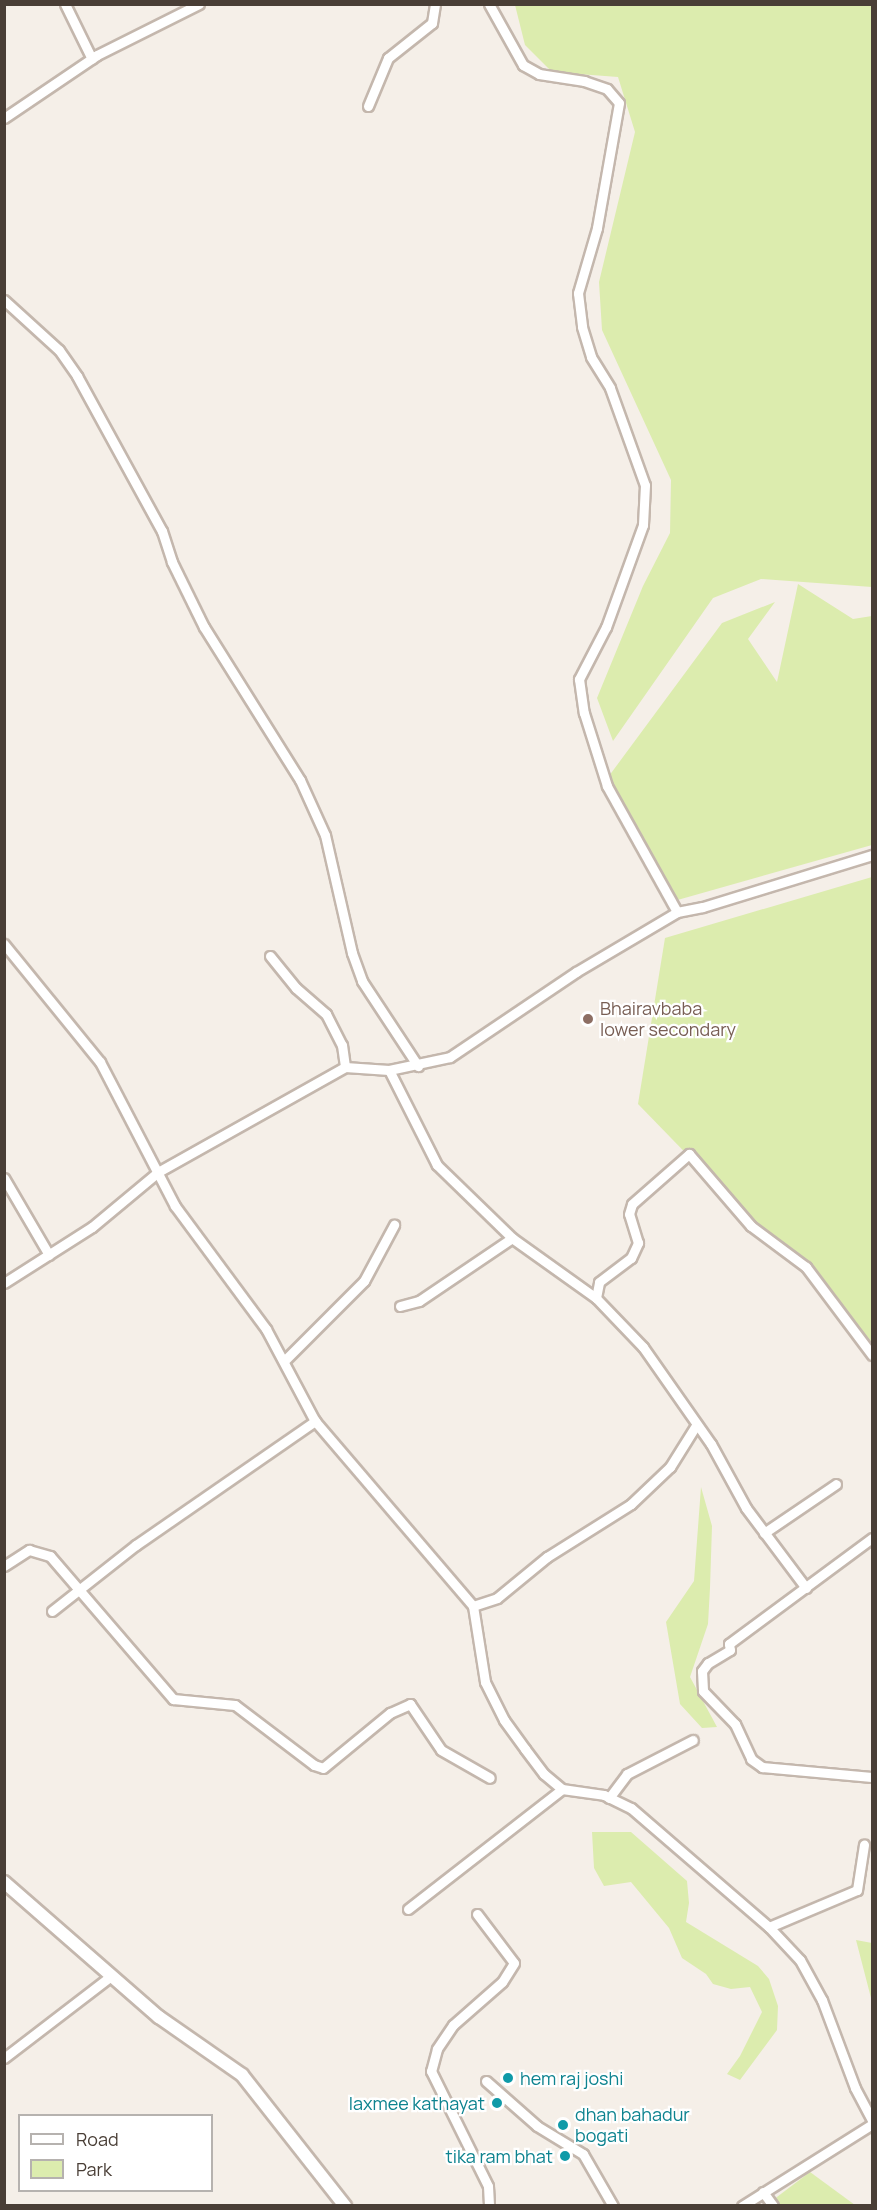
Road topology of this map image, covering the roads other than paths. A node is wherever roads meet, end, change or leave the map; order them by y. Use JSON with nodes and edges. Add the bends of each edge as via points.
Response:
{"nodes":[{"id":1,"x":65,"y":4,"type":"edge"},
{"id":2,"x":199,"y":4,"type":"edge"},
{"id":3,"x":435,"y":4,"type":"edge"},
{"id":4,"x":489,"y":4,"type":"edge"},
{"id":5,"x":92,"y":59,"type":"junction"},
{"id":6,"x":368,"y":106,"type":"dead end"},
{"id":7,"x":4,"y":118,"type":"edge"},
{"id":8,"x":4,"y":300,"type":"edge"},
{"id":9,"x":873,"y":855,"type":"edge"},
{"id":10,"x":677,"y":912,"type":"junction"},
{"id":11,"x":4,"y":945,"type":"edge"},
{"id":12,"x":270,"y":956,"type":"dead end"},
{"id":13,"x":8,"y":959,"type":"edge"},
{"id":14,"x":418,"y":1066,"type":"junction"},
{"id":15,"x":345,"y":1067,"type":"junction"},
{"id":16,"x":389,"y":1070,"type":"junction"},
{"id":17,"x":158,"y":1172,"type":"junction"},
{"id":18,"x":4,"y":1178,"type":"edge"},
{"id":19,"x":394,"y":1225,"type":"dead end"},
{"id":20,"x":512,"y":1238,"type":"junction"},
{"id":21,"x":49,"y":1255,"type":"junction"},
{"id":22,"x":4,"y":1283,"type":"edge"},
{"id":23,"x":596,"y":1298,"type":"junction"},
{"id":24,"x":400,"y":1306,"type":"dead end"},
{"id":25,"x":873,"y":1355,"type":"edge"},
{"id":26,"x":285,"y":1359,"type":"junction"},
{"id":27,"x":315,"y":1421,"type":"junction"},
{"id":28,"x":695,"y":1427,"type":"junction"},
{"id":29,"x":836,"y":1484,"type":"dead end"},
{"id":30,"x":764,"y":1533,"type":"junction"},
{"id":31,"x":873,"y":1538,"type":"edge"},
{"id":32,"x":4,"y":1566,"type":"edge"},
{"id":33,"x":806,"y":1588,"type":"junction"},
{"id":34,"x":78,"y":1589,"type":"junction"},
{"id":35,"x":473,"y":1606,"type":"junction"},
{"id":36,"x":52,"y":1611,"type":"dead end"},
{"id":37,"x":693,"y":1740,"type":"dead end"},
{"id":38,"x":873,"y":1777,"type":"edge"},
{"id":39,"x":490,"y":1778,"type":"dead end"},
{"id":40,"x":562,"y":1789,"type":"junction"},
{"id":41,"x":609,"y":1798,"type":"junction"},
{"id":42,"x":864,"y":1845,"type":"dead end"},
{"id":43,"x":4,"y":1882,"type":"edge"},
{"id":44,"x":408,"y":1909,"type":"dead end"},
{"id":45,"x":477,"y":1914,"type":"dead end"},
{"id":46,"x":768,"y":1927,"type":"junction"},
{"id":47,"x":111,"y":1976,"type":"junction"},
{"id":48,"x":4,"y":2058,"type":"edge"},
{"id":49,"x":486,"y":2080,"type":"dead end"},
{"id":50,"x":873,"y":2120,"type":"edge"},
{"id":51,"x":873,"y":2124,"type":"edge"},
{"id":52,"x":762,"y":2192,"type":"junction"},
{"id":53,"x":345,"y":2205,"type":"edge"},
{"id":54,"x":489,"y":2205,"type":"edge"},
{"id":55,"x":613,"y":2205,"type":"edge"},
{"id":56,"x":742,"y":2205,"type":"edge"},
{"id":57,"x":773,"y":2205,"type":"edge"}],
"edges":[{"from":1,"to":5,"type":"street"},
{"from":2,"to":5,"type":"street"},
{"from":3,"to":6,"type":"street","via":[[432,23],[388,58]]},
{"from":4,"to":10,"type":"street","via":[[523,65],[539,74],[607,89],[619,103],[597,228],[578,293],[591,357],[616,404],[645,485],[644,525],[606,627],[579,680],[584,713],[607,786]]},
{"from":5,"to":7,"type":"street"},
{"from":8,"to":14,"type":"street","via":[[59,350],[77,376],[162,531],[172,562],[204,627],[300,780],[325,835],[362,981]]},
{"from":9,"to":10,"type":"street"},
{"from":10,"to":14,"type":"street","via":[[576,972],[475,1043],[450,1057]]},
{"from":11,"to":13,"type":"street"},
{"from":12,"to":15,"type":"street","via":[[296,988],[326,1014],[342,1045]]},
{"from":13,"to":17,"type":"street","via":[[100,1062]]},
{"from":14,"to":16,"type":"street"},
{"from":15,"to":16,"type":"street"},
{"from":15,"to":17,"type":"street"},
{"from":16,"to":20,"type":"street","via":[[437,1165]]},
{"from":17,"to":21,"type":"street","via":[[92,1227]]},
{"from":17,"to":26,"type":"street","via":[[182,1217]]},
{"from":18,"to":21,"type":"street"},
{"from":19,"to":26,"type":"street","via":[[364,1281]]},
{"from":20,"to":23,"type":"street"},
{"from":20,"to":24,"type":"street","via":[[419,1301]]},
{"from":21,"to":22,"type":"street"},
{"from":23,"to":25,"type":"street","via":[[599,1282],[631,1258],[638,1243],[629,1214],[632,1204],[689,1155],[751,1226],[806,1267]]},
{"from":23,"to":28,"type":"street","via":[[643,1347]]},
{"from":26,"to":27,"type":"street"},
{"from":27,"to":34,"type":"street"},
{"from":27,"to":35,"type":"street"},
{"from":28,"to":30,"type":"street","via":[[711,1444]]},
{"from":28,"to":35,"type":"street","via":[[670,1467],[631,1504],[538,1563],[497,1598]]},
{"from":29,"to":30,"type":"street"},
{"from":30,"to":33,"type":"street"},
{"from":31,"to":33,"type":"street"},
{"from":32,"to":34,"type":"street","via":[[29,1550],[50,1556]]},
{"from":33,"to":38,"type":"street","via":[[729,1644],[725,1655],[708,1663],[702,1671],[703,1691],[735,1724],[751,1759],[762,1767]]},
{"from":34,"to":36,"type":"street"},
{"from":34,"to":39,"type":"street","via":[[173,1699],[235,1705],[314,1764],[323,1768],[390,1713],[410,1704],[441,1750]]},
{"from":35,"to":40,"type":"street","via":[[485,1682],[525,1749],[544,1774]]},
{"from":37,"to":41,"type":"street","via":[[627,1774]]},
{"from":40,"to":41,"type":"street"},
{"from":40,"to":44,"type":"street"},
{"from":41,"to":46,"type":"street","via":[[631,1808]]},
{"from":42,"to":46,"type":"street","via":[[857,1890]]},
{"from":43,"to":47,"type":"street"},
{"from":45,"to":54,"type":"street","via":[[514,1963],[502,1982],[453,2025],[437,2049],[431,2071],[489,2186]]},
{"from":46,"to":50,"type":"street","via":[[800,1960],[822,2000],[855,2088]]},
{"from":47,"to":48,"type":"street"},
{"from":47,"to":53,"type":"street","via":[[159,2017],[242,2075]]},
{"from":49,"to":55,"type":"street","via":[[537,2126],[583,2154]]},
{"from":51,"to":52,"type":"street"},
{"from":52,"to":56,"type":"street"},
{"from":52,"to":57,"type":"street"}]}
